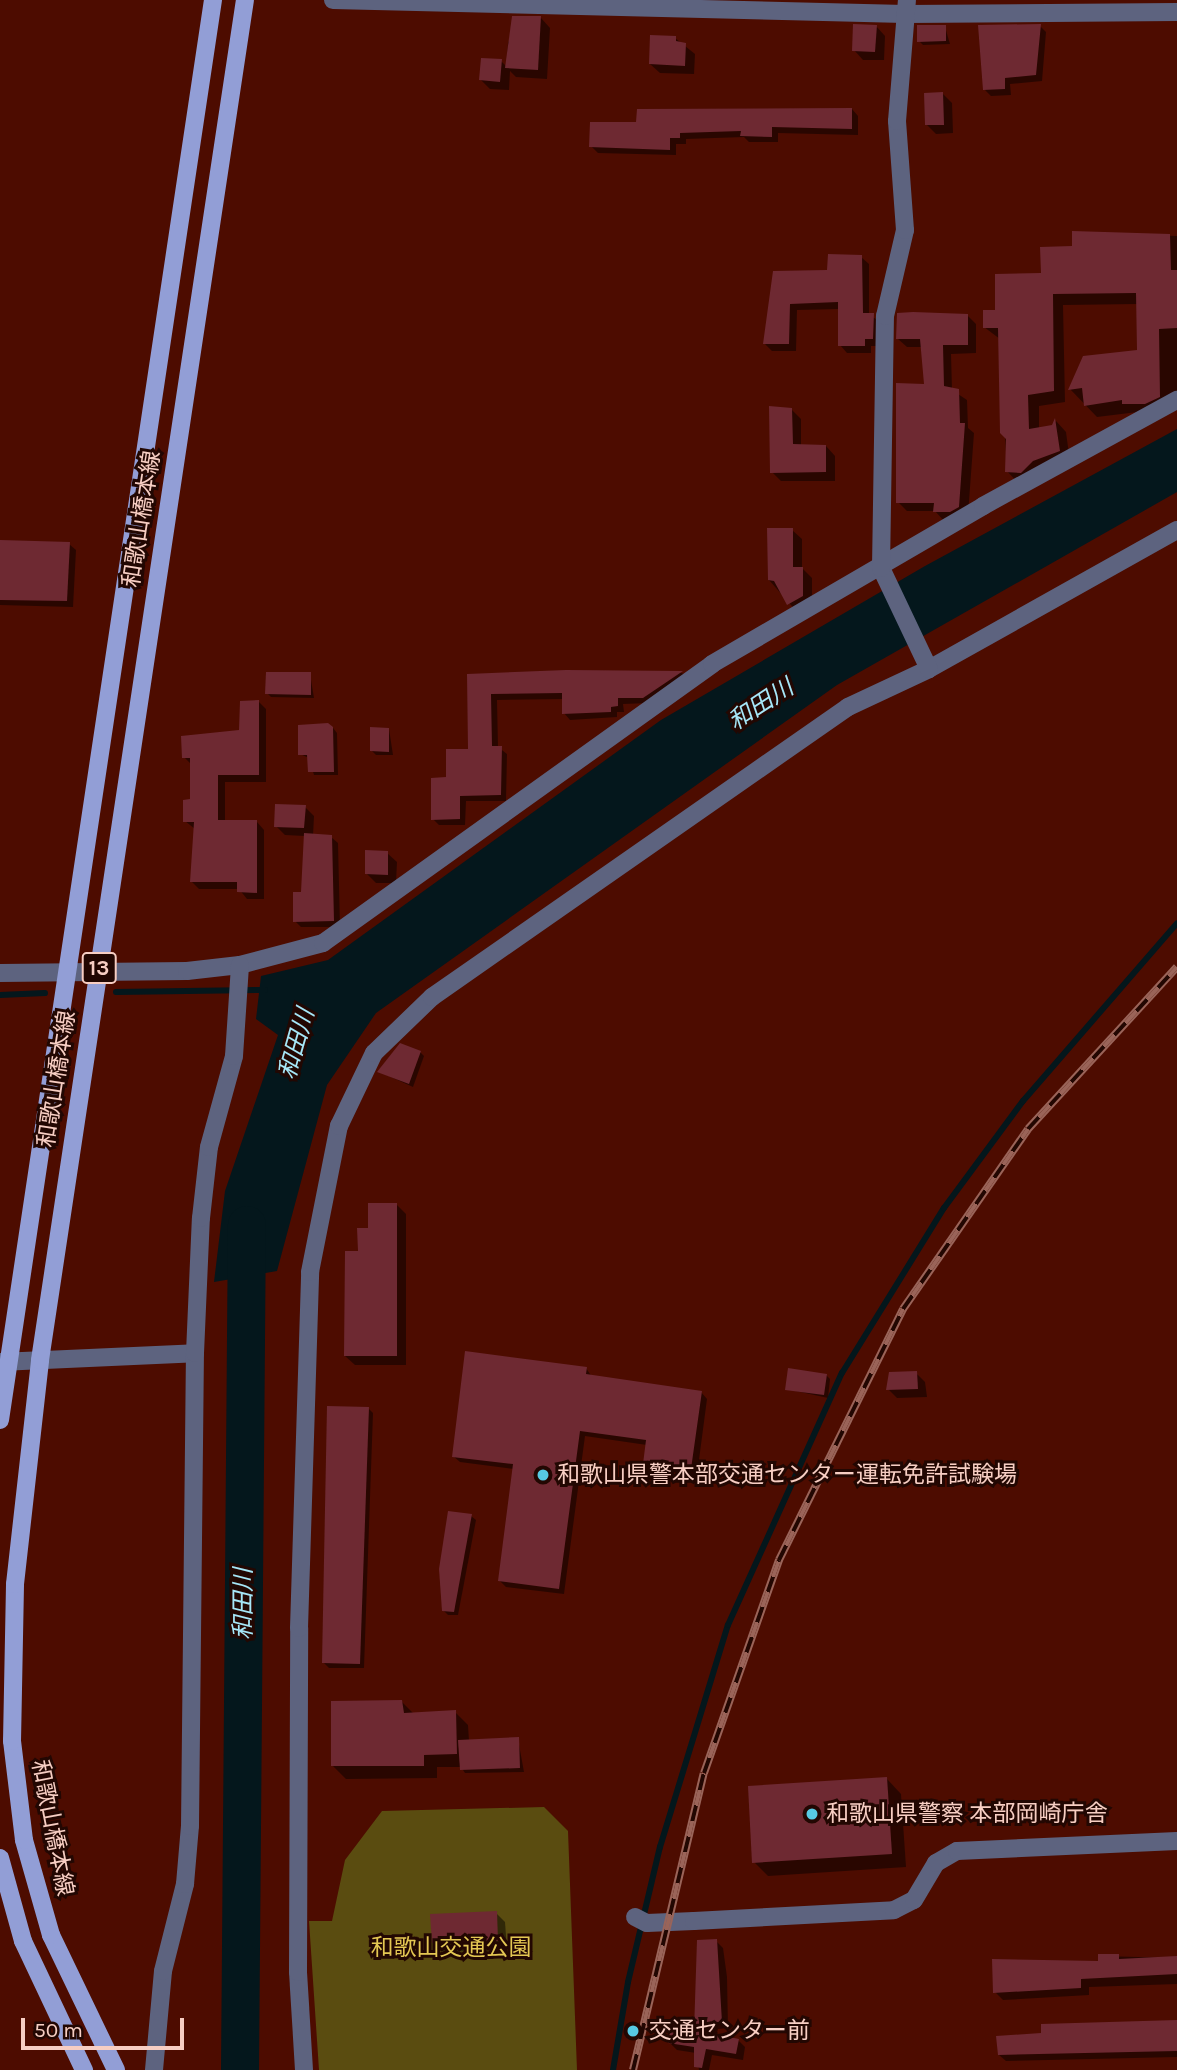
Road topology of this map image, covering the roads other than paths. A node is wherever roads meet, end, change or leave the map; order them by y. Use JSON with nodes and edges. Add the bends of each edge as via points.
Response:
{"nodes":[{"id":1,"x":213,"y":0,"type":"edge"},
{"id":2,"x":245,"y":0,"type":"edge"},
{"id":3,"x":333,"y":0,"type":"edge"},
{"id":4,"x":906,"y":7,"type":"edge"},
{"id":5,"x":1177,"y":12,"type":"edge"},
{"id":6,"x":1177,"y":400,"type":"edge"},
{"id":7,"x":1177,"y":530,"type":"edge"},
{"id":8,"x":881,"y":568,"type":"junction"},
{"id":9,"x":927,"y":664,"type":"junction"},
{"id":10,"x":240,"y":965,"type":"junction"},
{"id":11,"x":66,"y":972,"type":"junction"},
{"id":12,"x":98,"y":972,"type":"junction"},
{"id":13,"x":0,"y":973,"type":"edge"},
{"id":14,"x":195,"y":1353,"type":"junction"},
{"id":15,"x":40,"y":1360,"type":"junction"},
{"id":16,"x":4,"y":1362,"type":"edge"},
{"id":17,"x":0,"y":1420,"type":"edge"},
{"id":18,"x":1177,"y":1841,"type":"edge"},
{"id":19,"x":0,"y":1858,"type":"edge"},
{"id":20,"x":635,"y":1917,"type":"dead end"},
{"id":21,"x":84,"y":2070,"type":"edge"},
{"id":22,"x":116,"y":2070,"type":"edge"},
{"id":23,"x":154,"y":2070,"type":"edge"},
{"id":24,"x":304,"y":2070,"type":"edge"}],
"edges":[{"from":1,"to":11,"type":"main road","name":"和歌山橋本線","number":"13"},
{"from":2,"to":12,"type":"main road","name":"和歌山橋本線","number":"13"},
{"from":3,"to":4,"type":"street"},
{"from":4,"to":5,"type":"street"},
{"from":4,"to":8,"type":"street","via":[[897,121],[905,230],[885,316]]},
{"from":6,"to":8,"type":"street","via":[[983,506]]},
{"from":7,"to":9,"type":"street"},
{"from":8,"to":9,"type":"street"},
{"from":8,"to":10,"type":"street","via":[[712,664],[323,943]]},
{"from":9,"to":24,"type":"street","via":[[848,708],[432,997],[373,1053],[339,1126],[310,1272],[299,1628],[298,1972]]},
{"from":10,"to":12,"type":"street"},
{"from":10,"to":14,"type":"street","via":[[234,1056],[209,1147]]},
{"from":11,"to":12,"type":"street"},
{"from":11,"to":13,"type":"street"},
{"from":11,"to":16,"type":"main road","name":"和歌山橋本線","number":"13"},
{"from":12,"to":15,"type":"main road","name":"和歌山橋本線","number":"13"},
{"from":14,"to":15,"type":"street"},
{"from":14,"to":23,"type":"street","via":[[190,1826],[185,1884],[163,1971]]},
{"from":15,"to":16,"type":"street"},
{"from":15,"to":22,"type":"main road","name":"和歌山橋本線","number":"13","via":[[16,1570],[10,1671],[16,1790],[51,1936]]},
{"from":16,"to":17,"type":"main road","name":"和歌山橋本線","number":"13"},
{"from":18,"to":20,"type":"street","via":[[957,1851],[936,1863],[914,1900],[894,1910],[694,1922],[647,1923]]},
{"from":19,"to":21,"type":"main road","via":[[23,1941]]}]}
